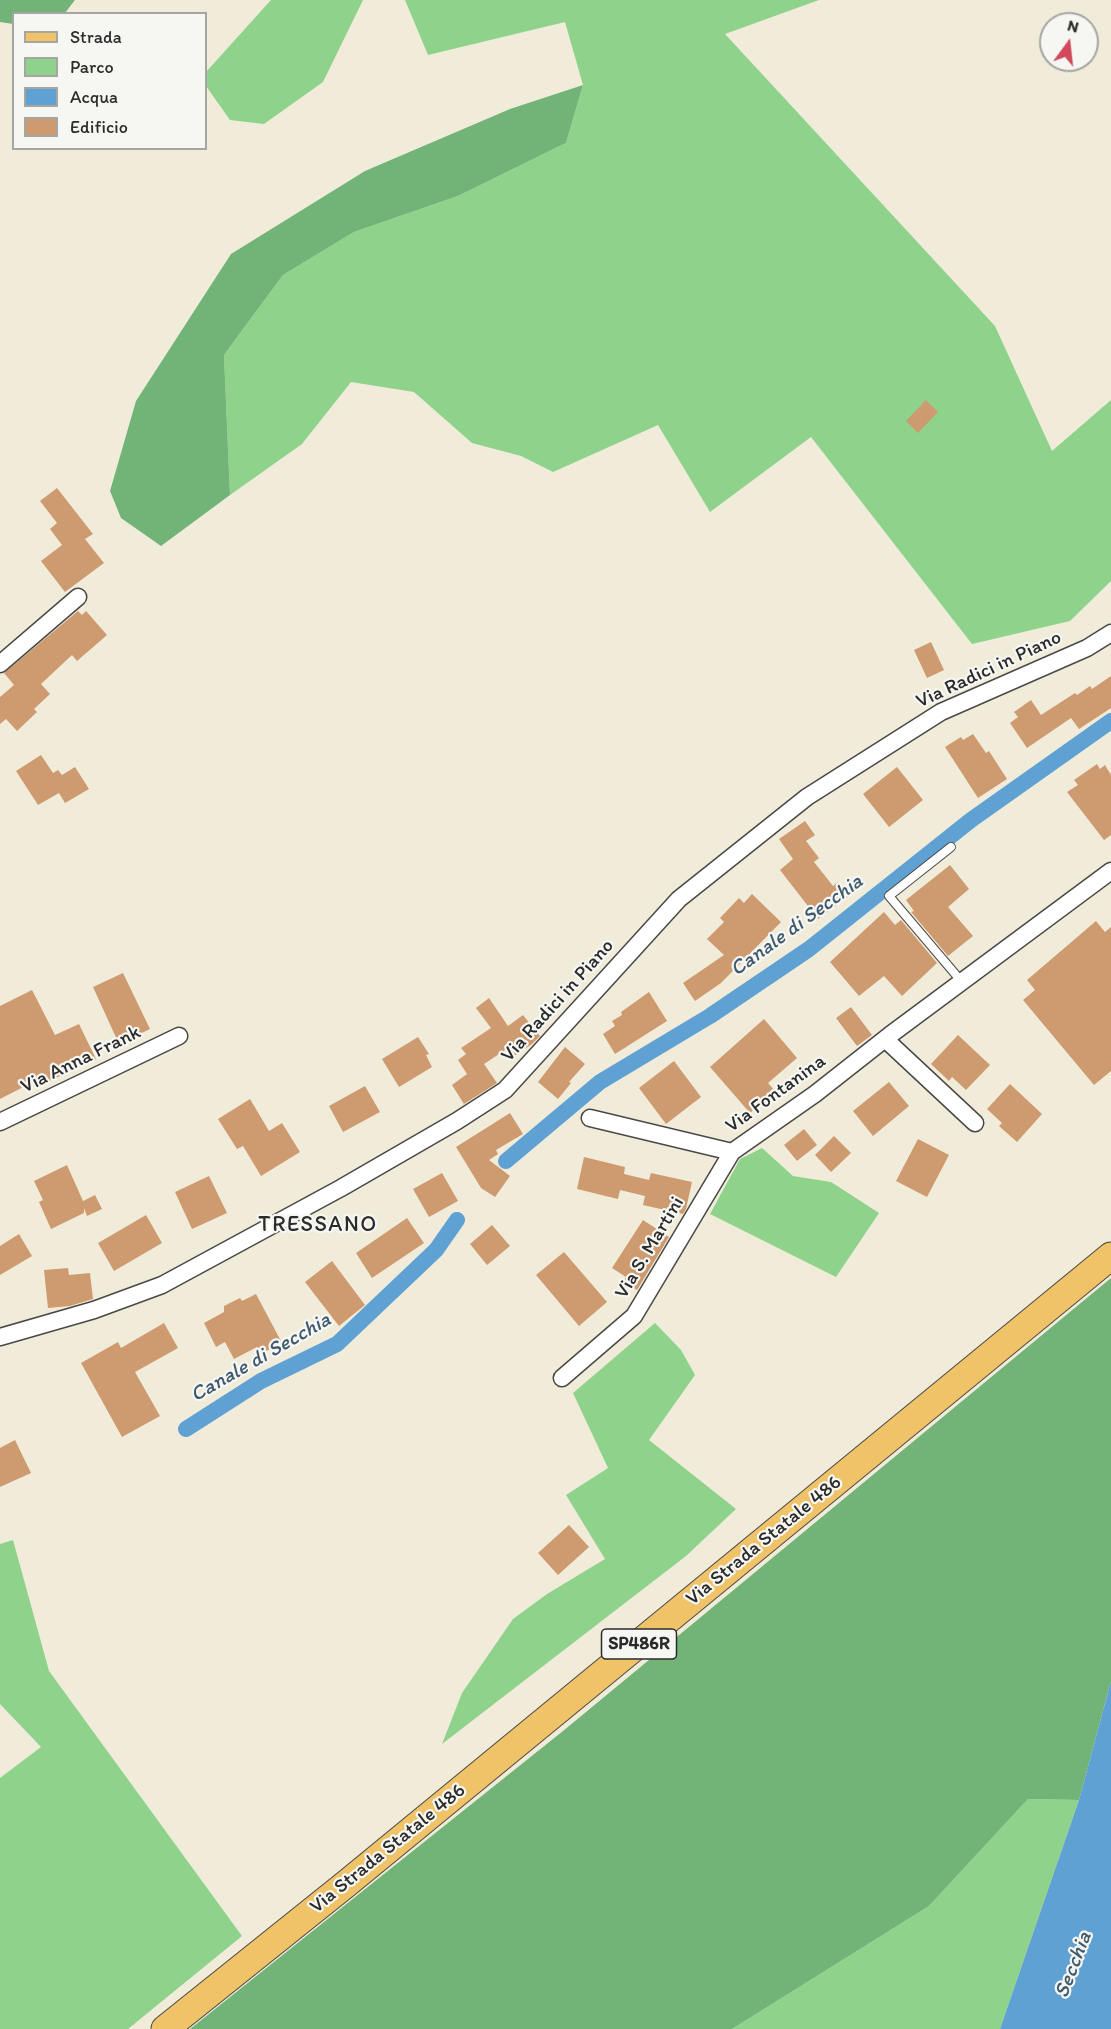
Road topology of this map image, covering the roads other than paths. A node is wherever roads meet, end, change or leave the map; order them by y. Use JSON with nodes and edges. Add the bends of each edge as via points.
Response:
{"nodes":[{"id":1,"x":78,"y":597,"type":"dead end"},
{"id":2,"x":1111,"y":633,"type":"edge"},
{"id":3,"x":0,"y":664,"type":"edge"},
{"id":4,"x":951,"y":847,"type":"dead end"},
{"id":5,"x":1111,"y":871,"type":"edge"},
{"id":6,"x":962,"y":982,"type":"junction"},
{"id":7,"x":179,"y":1036,"type":"dead end"},
{"id":8,"x":885,"y":1039,"type":"junction"},
{"id":9,"x":590,"y":1118,"type":"dead end"},
{"id":10,"x":0,"y":1122,"type":"edge"},
{"id":11,"x":975,"y":1123,"type":"dead end"},
{"id":12,"x":732,"y":1152,"type":"junction"},
{"id":13,"x":1111,"y":1256,"type":"edge"},
{"id":14,"x":0,"y":1337,"type":"edge"},
{"id":15,"x":562,"y":1378,"type":"dead end"},
{"id":16,"x":165,"y":2029,"type":"edge"}],
"edges":[{"from":1,"to":3,"type":"street"},
{"from":2,"to":14,"type":"street","name":"Via Radici in Piano","via":[[1087,648],[941,712],[807,797],[679,899],[505,1090],[457,1121],[162,1286]]},
{"from":4,"to":6,"type":"lane","via":[[890,896]]},
{"from":5,"to":6,"type":"street","name":"Via Fontanina"},
{"from":6,"to":8,"type":"street","name":"Via Fontanina"},
{"from":7,"to":10,"type":"street","name":"Via Anna Frank"},
{"from":8,"to":11,"type":"street"},
{"from":8,"to":12,"type":"street","name":"Via Fontanina"},
{"from":9,"to":12,"type":"street","name":"Via Fontanina"},
{"from":12,"to":15,"type":"street","name":"Via S. Martini","via":[[634,1316]]},
{"from":13,"to":16,"type":"main road","name":"Via Strada Statale 486","number":"SP486R"}]}
